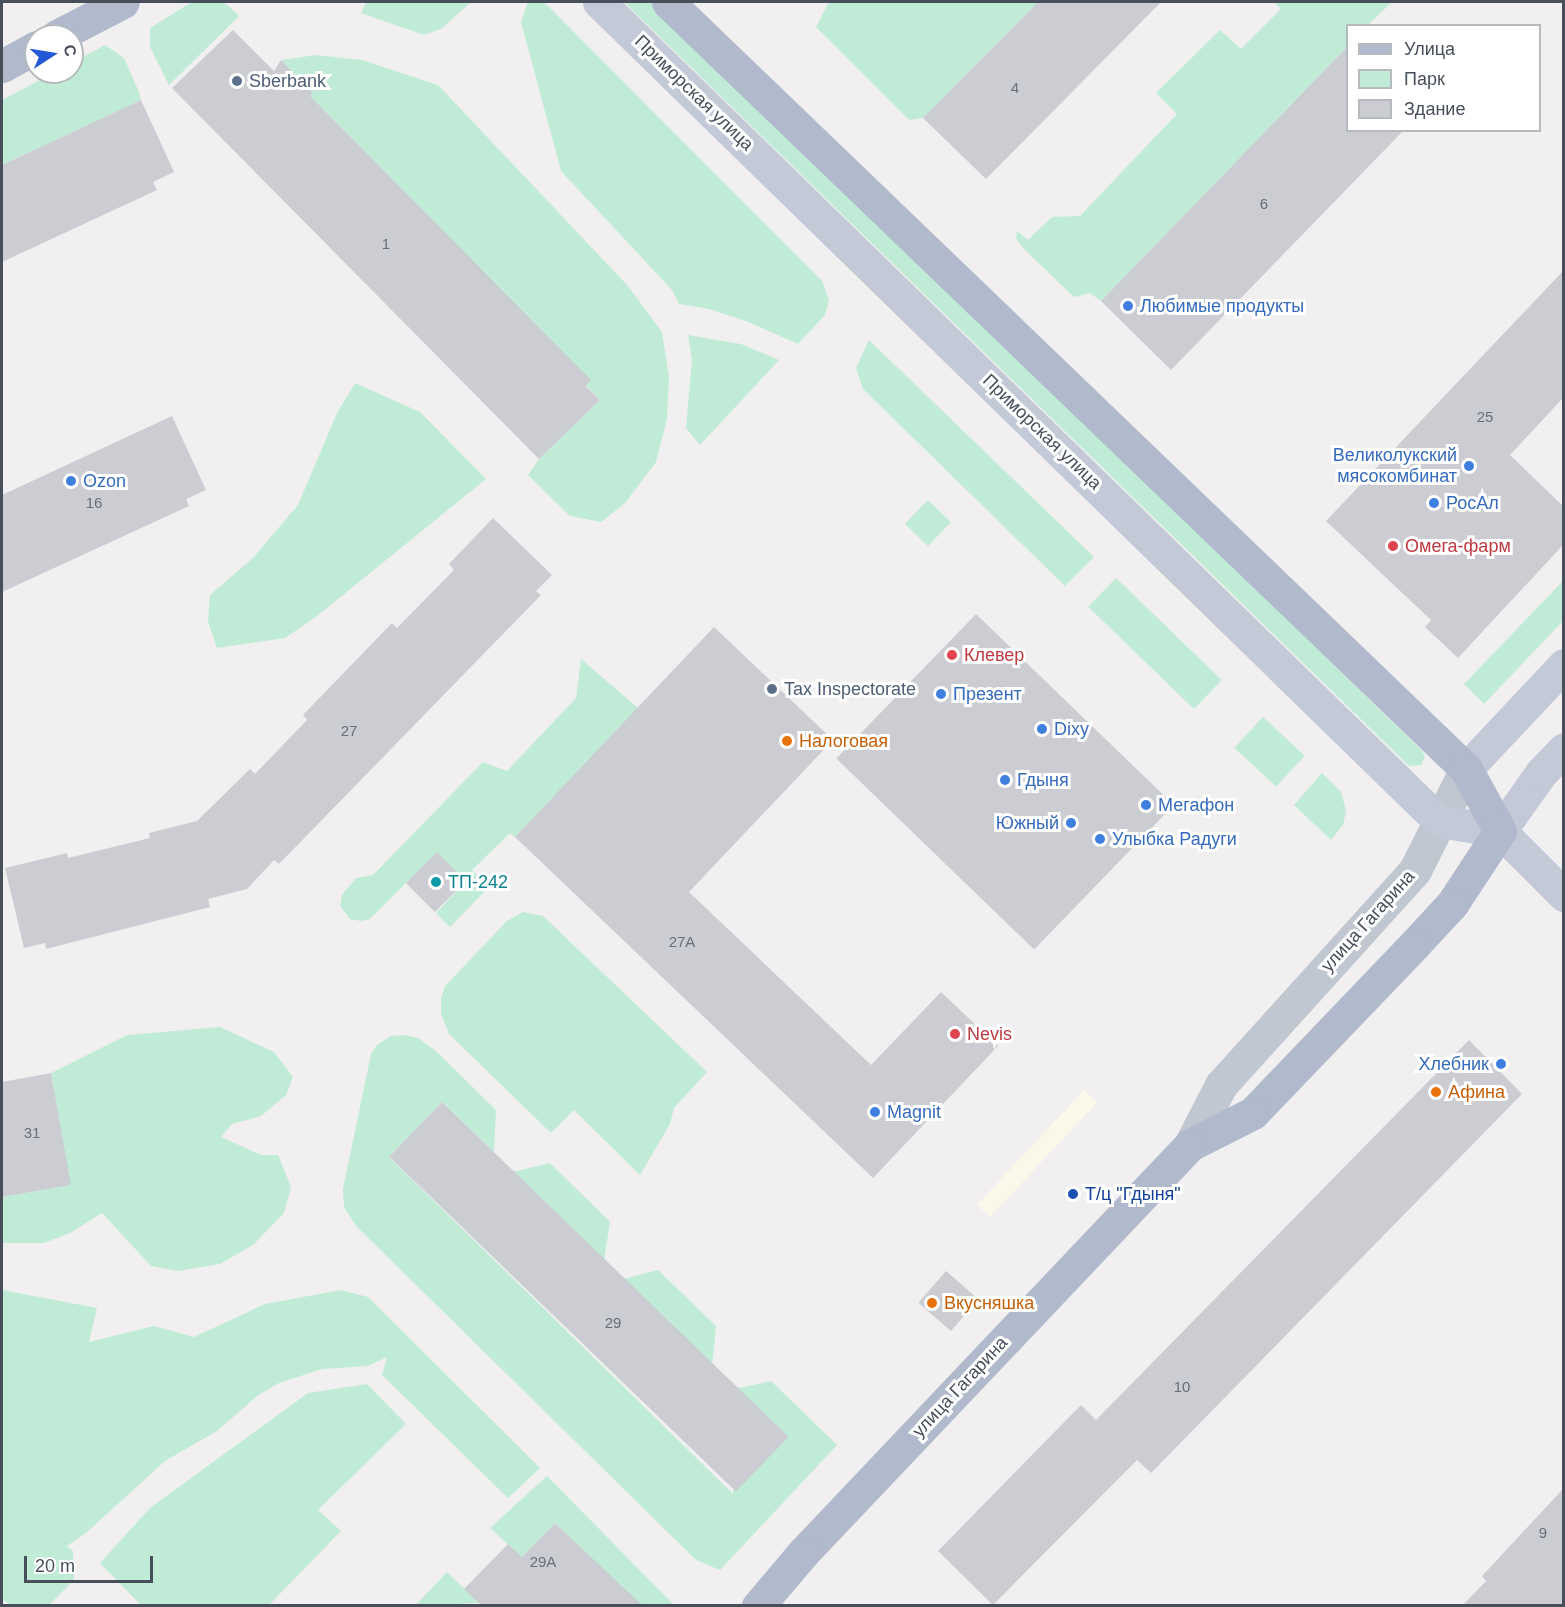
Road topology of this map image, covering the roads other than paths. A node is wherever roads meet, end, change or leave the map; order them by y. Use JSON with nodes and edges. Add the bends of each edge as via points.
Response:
{"nodes":[{"id":1,"x":123,"y":2,"type":"edge"},
{"id":2,"x":599,"y":2,"type":"edge"},
{"id":3,"x":668,"y":2,"type":"edge"},
{"id":4,"x":80,"y":24,"type":"edge"},
{"id":5,"x":24,"y":54,"type":"edge"},
{"id":6,"x":2,"y":66,"type":"edge"},
{"id":7,"x":1563,"y":665,"type":"edge"},
{"id":8,"x":1563,"y":748,"type":"edge"},
{"id":9,"x":1466,"y":769,"type":"junction"},
{"id":10,"x":1439,"y":821,"type":"junction"},
{"id":11,"x":1500,"y":831,"type":"junction"},
{"id":12,"x":1563,"y":895,"type":"edge"},
{"id":13,"x":1190,"y":1145,"type":"junction"},
{"id":14,"x":758,"y":1605,"type":"edge"}],
"edges":[{"from":1,"to":4,"type":"main road"},
{"from":2,"to":10,"type":"main road","name":"Приморская улица"},
{"from":3,"to":9,"type":"main road"},
{"from":5,"to":6,"type":"main road"},
{"from":7,"to":9,"type":"main road","name":"улица Гагарина"},
{"from":8,"to":11,"type":"main road","name":"улица Гагарина","via":[[1540,773]]},
{"from":9,"to":10,"type":"street","name":"улица Гагарина"},
{"from":9,"to":11,"type":"main road"},
{"from":10,"to":11,"type":"main road"},
{"from":10,"to":13,"type":"street","name":"улица Гагарина","via":[[1415,870],[1221,1085]]},
{"from":11,"to":12,"type":"main road"},
{"from":11,"to":13,"type":"main road","name":"улица Гагарина","via":[[1452,904],[1253,1113]]},
{"from":13,"to":14,"type":"main road","name":"улица Гагарина"}]}
